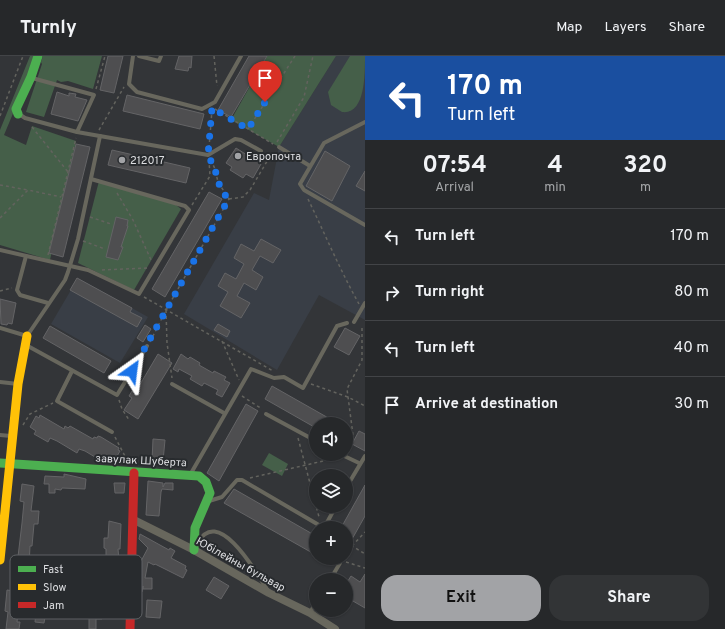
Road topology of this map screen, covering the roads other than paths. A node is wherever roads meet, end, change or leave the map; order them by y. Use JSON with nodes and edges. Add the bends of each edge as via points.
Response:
{"nodes":[{"id":1,"x":38,"y":56,"type":"edge"},
{"id":2,"x":133,"y":56,"type":"edge"},
{"id":3,"x":139,"y":56,"type":"edge"},
{"id":4,"x":161,"y":56,"type":"edge"},
{"id":5,"x":241,"y":56,"type":"edge"},
{"id":6,"x":31,"y":77,"type":"junction"},
{"id":7,"x":22,"y":116,"type":"joint"},
{"id":8,"x":365,"y":122,"type":"edge"},
{"id":9,"x":77,"y":132,"type":"junction"},
{"id":10,"x":98,"y":136,"type":"junction"},
{"id":11,"x":279,"y":148,"type":"dead end"},
{"id":12,"x":261,"y":151,"type":"road end"},
{"id":13,"x":310,"y":166,"type":"junction"},
{"id":14,"x":90,"y":179,"type":"junction"},
{"id":15,"x":365,"y":225,"type":"edge"},
{"id":16,"x":0,"y":250,"type":"edge"},
{"id":17,"x":26,"y":256,"type":"junction"},
{"id":18,"x":70,"y":266,"type":"junction"},
{"id":19,"x":48,"y":303,"type":"junction"},
{"id":20,"x":365,"y":303,"type":"edge"},
{"id":21,"x":347,"y":322,"type":"dead end"},
{"id":22,"x":354,"y":322,"type":"dead end"},
{"id":23,"x":0,"y":328,"type":"edge"},
{"id":24,"x":26,"y":340,"type":"junction"},
{"id":25,"x":147,"y":346,"type":"road end"},
{"id":26,"x":72,"y":371,"type":"junction"},
{"id":27,"x":0,"y":382,"type":"edge"},
{"id":28,"x":18,"y":384,"type":"junction"},
{"id":29,"x":172,"y":384,"type":"road end"},
{"id":30,"x":224,"y":413,"type":"junction"},
{"id":31,"x":266,"y":414,"type":"road end"},
{"id":32,"x":112,"y":432,"type":"road end"},
{"id":33,"x":0,"y":435,"type":"edge"},
{"id":34,"x":13,"y":436,"type":"junction"},
{"id":35,"x":309,"y":437,"type":"edge"},
{"id":36,"x":365,"y":456,"type":"edge"},
{"id":37,"x":353,"y":461,"type":"edge"},
{"id":38,"x":0,"y":463,"type":"edge"},
{"id":39,"x":10,"y":464,"type":"junction"},
{"id":40,"x":359,"y":464,"type":"junction"},
{"id":41,"x":134,"y":473,"type":"junction"},
{"id":42,"x":190,"y":475,"type":"junction"},
{"id":43,"x":353,"y":475,"type":"edge"},
{"id":44,"x":208,"y":501,"type":"junction"},
{"id":45,"x":134,"y":520,"type":"junction"},
{"id":46,"x":312,"y":521,"type":"edge"},
{"id":47,"x":194,"y":550,"type":"junction"},
{"id":48,"x":131,"y":555,"type":"edge"},
{"id":49,"x":0,"y":560,"type":"edge"},
{"id":50,"x":269,"y":593,"type":"junction"},
{"id":51,"x":309,"y":613,"type":"edge"},
{"id":52,"x":316,"y":617,"type":"edge"},
{"id":53,"x":130,"y":619,"type":"edge"},
{"id":54,"x":331,"y":628,"type":"edge"},
{"id":55,"x":130,"y":629,"type":"edge"}],
"edges":[{"from":1,"to":6,"type":"street"},
{"from":2,"to":5,"type":"lane","via":[[129,84],[137,92],[202,109],[211,107]]},
{"from":3,"to":4,"type":"lane","via":[[159,61]]},
{"from":6,"to":7,"type":"street","via":[[16,109]]},
{"from":6,"to":9,"type":"lane","via":[[94,95]]},
{"from":7,"to":9,"type":"lane"},
{"from":8,"to":13,"type":"lane","via":[[324,143]]},
{"from":9,"to":10,"type":"lane"},
{"from":10,"to":12,"type":"lane","via":[[208,155],[236,139]]},
{"from":10,"to":14,"type":"lane"},
{"from":11,"to":13,"type":"lane"},
{"from":13,"to":15,"type":"lane","via":[[300,184],[304,190]]},
{"from":14,"to":18,"type":"lane"},
{"from":14,"to":18,"type":"lane","via":[[185,206],[189,210],[139,294],[88,270]]},
{"from":16,"to":17,"type":"lane"},
{"from":17,"to":18,"type":"lane"},
{"from":17,"to":19,"type":"lane","via":[[17,286],[20,295]]},
{"from":18,"to":19,"type":"lane","via":[[65,280]]},
{"from":19,"to":24,"type":"lane"},
{"from":20,"to":22,"type":"lane"},
{"from":21,"to":30,"type":"lane","via":[[338,326],[303,388],[284,377],[274,378],[251,369]]},
{"from":23,"to":24,"type":"lane"},
{"from":24,"to":26,"type":"lane"},
{"from":24,"to":28,"type":"street"},
{"from":25,"to":26,"type":"lane","via":[[117,395]]},
{"from":26,"to":32,"type":"lane","via":[[57,401]]},
{"from":27,"to":28,"type":"lane"},
{"from":28,"to":34,"type":"street"},
{"from":29,"to":30,"type":"lane"},
{"from":30,"to":42,"type":"lane"},
{"from":31,"to":35,"type":"lane"},
{"from":33,"to":34,"type":"lane"},
{"from":34,"to":39,"type":"street"},
{"from":36,"to":40,"type":"lane"},
{"from":37,"to":40,"type":"lane"},
{"from":38,"to":39,"type":"street","name":"завулак Шуберта"},
{"from":39,"to":41,"type":"street","name":"завулак Шуберта"},
{"from":39,"to":49,"type":"street"},
{"from":40,"to":43,"type":"lane"},
{"from":41,"to":42,"type":"street","name":"завулак Шуберта"},
{"from":41,"to":45,"type":"street"},
{"from":42,"to":44,"type":"street","name":"завулак Шуберта","via":[[199,476],[206,482],[210,493]]},
{"from":44,"to":46,"type":"lane","via":[[222,498],[237,480],[242,480]]},
{"from":44,"to":47,"type":"street","via":[[195,528]]},
{"from":45,"to":47,"type":"street","name":"Юбілейны бульвар"},
{"from":45,"to":48,"type":"street"},
{"from":47,"to":50,"type":"street","name":"Юбілейны бульвар"},
{"from":47,"to":50,"type":"lane","via":[[200,538],[206,534],[214,532],[227,537],[249,560]]},
{"from":50,"to":51,"type":"street","name":"Юбілейны бульвар"},
{"from":52,"to":54,"type":"street","name":"Юбілейны бульвар"},
{"from":53,"to":55,"type":"street"}]}
